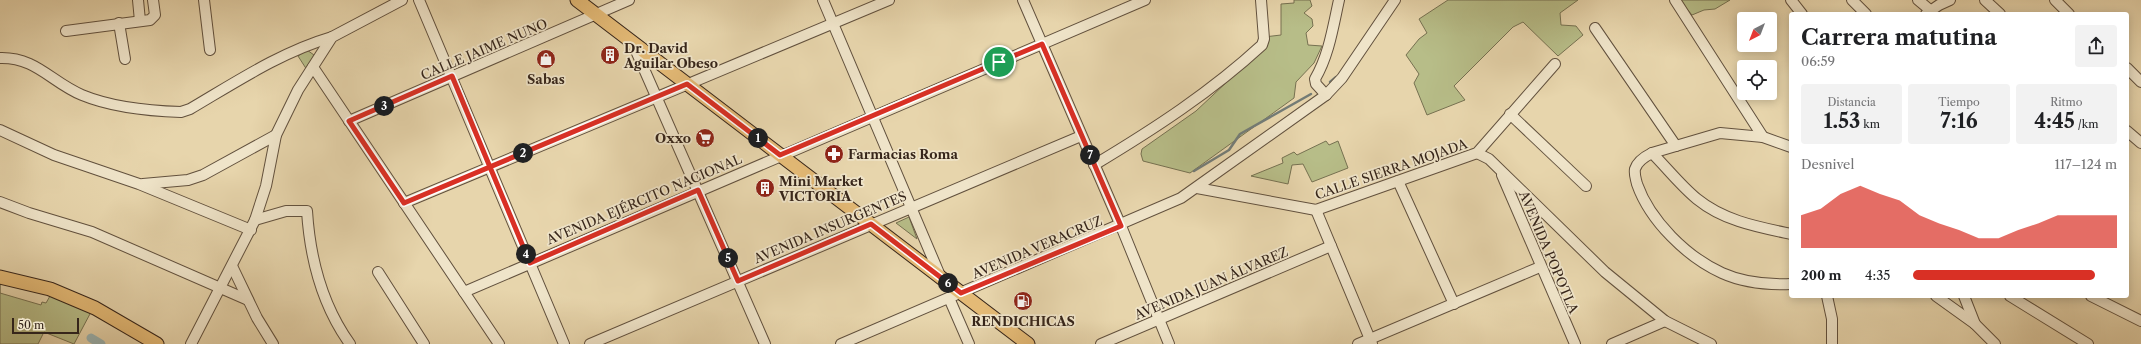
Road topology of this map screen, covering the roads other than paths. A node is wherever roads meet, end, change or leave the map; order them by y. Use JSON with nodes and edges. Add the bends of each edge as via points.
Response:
{"nodes":[{"id":1,"x":138,"y":0,"type":"edge"},
{"id":2,"x":153,"y":0,"type":"edge"},
{"id":3,"x":204,"y":0,"type":"edge"},
{"id":4,"x":402,"y":0,"type":"edge"},
{"id":5,"x":419,"y":0,"type":"edge"},
{"id":6,"x":577,"y":0,"type":"edge"},
{"id":7,"x":823,"y":0,"type":"edge"},
{"id":8,"x":889,"y":0,"type":"edge"},
{"id":9,"x":1023,"y":0,"type":"edge"},
{"id":10,"x":1145,"y":0,"type":"edge"},
{"id":11,"x":1261,"y":0,"type":"edge"},
{"id":12,"x":1339,"y":0,"type":"edge"},
{"id":13,"x":1395,"y":0,"type":"edge"},
{"id":14,"x":1675,"y":0,"type":"edge"},
{"id":15,"x":1791,"y":0,"type":"edge"},
{"id":16,"x":1852,"y":0,"type":"edge"},
{"id":17,"x":1918,"y":0,"type":"edge"},
{"id":18,"x":1950,"y":0,"type":"edge"},
{"id":19,"x":1985,"y":0,"type":"edge"},
{"id":20,"x":2055,"y":0,"type":"edge"},
{"id":21,"x":624,"y":1,"type":"edge"},
{"id":22,"x":1800,"y":12,"type":"edge"},
{"id":23,"x":1864,"y":12,"type":"edge"},
{"id":24,"x":1928,"y":12,"type":"edge"},
{"id":25,"x":1998,"y":12,"type":"edge"},
{"id":26,"x":2068,"y":12,"type":"edge"},
{"id":27,"x":596,"y":14,"type":"junction"},
{"id":28,"x":140,"y":21,"type":"junction"},
{"id":29,"x":119,"y":23,"type":"junction"},
{"id":30,"x":833,"y":24,"type":"junction"},
{"id":31,"x":1595,"y":28,"type":"dead end"},
{"id":32,"x":66,"y":30,"type":"dead end"},
{"id":33,"x":332,"y":37,"type":"junction"},
{"id":34,"x":633,"y":42,"type":"junction"},
{"id":35,"x":1042,"y":44,"type":"junction"},
{"id":36,"x":308,"y":45,"type":"junction"},
{"id":37,"x":210,"y":50,"type":"dead end"},
{"id":38,"x":0,"y":58,"type":"edge"},
{"id":39,"x":318,"y":58,"type":"junction"},
{"id":40,"x":125,"y":59,"type":"dead end"},
{"id":41,"x":1555,"y":64,"type":"dead end"},
{"id":42,"x":313,"y":67,"type":"junction"},
{"id":43,"x":2129,"y":70,"type":"edge"},
{"id":44,"x":452,"y":76,"type":"junction"},
{"id":45,"x":2141,"y":82,"type":"edge"},
{"id":46,"x":687,"y":84,"type":"junction"},
{"id":47,"x":1326,"y":95,"type":"junction"},
{"id":48,"x":657,"y":96,"type":"junction"},
{"id":49,"x":1510,"y":114,"type":"junction"},
{"id":50,"x":872,"y":116,"type":"junction"},
{"id":51,"x":349,"y":121,"type":"junction"},
{"id":52,"x":0,"y":130,"type":"edge"},
{"id":53,"x":2129,"y":133,"type":"edge"},
{"id":54,"x":276,"y":135,"type":"junction"},
{"id":55,"x":1081,"y":136,"type":"junction"},
{"id":56,"x":1763,"y":137,"type":"junction"},
{"id":57,"x":2141,"y":143,"type":"edge"},
{"id":58,"x":1676,"y":146,"type":"junction"},
{"id":59,"x":1789,"y":146,"type":"edge"},
{"id":60,"x":1477,"y":153,"type":"junction"},
{"id":61,"x":1652,"y":153,"type":"junction"},
{"id":62,"x":780,"y":155,"type":"junction"},
{"id":63,"x":1094,"y":165,"type":"junction"},
{"id":64,"x":490,"y":167,"type":"junction"},
{"id":65,"x":1500,"y":170,"type":"junction"},
{"id":66,"x":1398,"y":181,"type":"junction"},
{"id":67,"x":140,"y":184,"type":"junction"},
{"id":68,"x":1586,"y":186,"type":"dead end"},
{"id":69,"x":1197,"y":188,"type":"junction"},
{"id":70,"x":698,"y":190,"type":"junction"},
{"id":71,"x":0,"y":202,"type":"edge"},
{"id":72,"x":404,"y":203,"type":"junction"},
{"id":73,"x":911,"y":207,"type":"junction"},
{"id":74,"x":1316,"y":210,"type":"junction"},
{"id":75,"x":255,"y":220,"type":"junction"},
{"id":76,"x":871,"y":224,"type":"junction"},
{"id":77,"x":1121,"y":226,"type":"junction"},
{"id":78,"x":250,"y":230,"type":"junction"},
{"id":79,"x":1789,"y":234,"type":"edge"},
{"id":80,"x":1331,"y":246,"type":"junction"},
{"id":81,"x":530,"y":263,"type":"junction"},
{"id":82,"x":232,"y":266,"type":"junction"},
{"id":83,"x":1540,"y":267,"type":"junction"},
{"id":84,"x":378,"y":272,"type":"dead end"},
{"id":85,"x":0,"y":277,"type":"edge"},
{"id":86,"x":942,"y":278,"type":"junction"},
{"id":87,"x":738,"y":281,"type":"junction"},
{"id":88,"x":1789,"y":284,"type":"edge"},
{"id":89,"x":220,"y":289,"type":"junction"},
{"id":90,"x":464,"y":292,"type":"junction"},
{"id":91,"x":955,"y":295,"type":"junction"},
{"id":92,"x":1828,"y":298,"type":"edge"},
{"id":93,"x":1939,"y":298,"type":"edge"},
{"id":94,"x":1965,"y":298,"type":"edge"},
{"id":95,"x":2013,"y":298,"type":"edge"},
{"id":96,"x":2095,"y":298,"type":"edge"},
{"id":97,"x":248,"y":300,"type":"junction"},
{"id":98,"x":1454,"y":304,"type":"junction"},
{"id":99,"x":1159,"y":319,"type":"junction"},
{"id":100,"x":1665,"y":321,"type":"junction"},
{"id":101,"x":2141,"y":321,"type":"edge"},
{"id":102,"x":1975,"y":324,"type":"junction"},
{"id":103,"x":1371,"y":342,"type":"edge"},
{"id":104,"x":157,"y":344,"type":"edge"},
{"id":105,"x":191,"y":344,"type":"edge"},
{"id":106,"x":273,"y":344,"type":"edge"},
{"id":107,"x":350,"y":344,"type":"edge"},
{"id":108,"x":424,"y":344,"type":"edge"},
{"id":109,"x":499,"y":344,"type":"edge"},
{"id":110,"x":564,"y":344,"type":"edge"},
{"id":111,"x":590,"y":344,"type":"edge"},
{"id":112,"x":765,"y":344,"type":"edge"},
{"id":113,"x":841,"y":344,"type":"edge"},
{"id":114,"x":968,"y":344,"type":"edge"},
{"id":115,"x":1028,"y":344,"type":"edge"},
{"id":116,"x":1101,"y":344,"type":"edge"},
{"id":117,"x":1169,"y":344,"type":"edge"},
{"id":118,"x":1358,"y":344,"type":"edge"},
{"id":119,"x":1575,"y":344,"type":"edge"},
{"id":120,"x":1612,"y":344,"type":"edge"},
{"id":121,"x":1711,"y":344,"type":"edge"},
{"id":122,"x":1832,"y":344,"type":"edge"},
{"id":123,"x":1995,"y":344,"type":"edge"},
{"id":124,"x":2088,"y":344,"type":"edge"}],
"edges":[{"from":1,"to":28,"type":"street"},
{"from":2,"to":28,"type":"street","via":[[154,18]]},
{"from":3,"to":37,"type":"street"},
{"from":4,"to":33,"type":"street"},
{"from":5,"to":44,"type":"street"},
{"from":6,"to":27,"type":"main road"},
{"from":7,"to":30,"type":"street"},
{"from":8,"to":30,"type":"street"},
{"from":9,"to":35,"type":"street"},
{"from":10,"to":35,"type":"street","name":"AVENIDA EJÉRCITO NACIONAL"},
{"from":11,"to":63,"type":"street","via":[[1264,33],[1262,45],[1191,104]]},
{"from":12,"to":47,"type":"street","via":[[1331,38],[1322,66],[1314,79]]},
{"from":13,"to":47,"type":"street","name":"AVENIDA VERACRUZ","via":[[1342,78]]},
{"from":14,"to":56,"type":"street"},
{"from":15,"to":22,"type":"street"},
{"from":16,"to":23,"type":"street"},
{"from":17,"to":24,"type":"street"},
{"from":18,"to":24,"type":"street"},
{"from":19,"to":25,"type":"street"},
{"from":20,"to":26,"type":"street"},
{"from":21,"to":27,"type":"street","name":"CALLE JAIME NUNO"},
{"from":27,"to":34,"type":"main road"},
{"from":27,"to":44,"type":"street","name":"CALLE JAIME NUNO"},
{"from":28,"to":29,"type":"street"},
{"from":29,"to":32,"type":"street"},
{"from":29,"to":40,"type":"street"},
{"from":30,"to":46,"type":"street"},
{"from":30,"to":50,"type":"street"},
{"from":31,"to":58,"type":"street"},
{"from":33,"to":36,"type":"street"},
{"from":33,"to":39,"type":"street"},
{"from":34,"to":46,"type":"main road"},
{"from":34,"to":48,"type":"street"},
{"from":35,"to":50,"type":"street","name":"AVENIDA EJÉRCITO NACIONAL"},
{"from":35,"to":55,"type":"street"},
{"from":36,"to":38,"type":"street","via":[[181,112],[102,102],[72,90],[26,61]]},
{"from":36,"to":39,"type":"street","via":[[315,49]]},
{"from":39,"to":42,"type":"street"},
{"from":41,"to":49,"type":"street","name":"CALLE SIERRA MOJADA"},
{"from":42,"to":51,"type":"street"},
{"from":42,"to":54,"type":"street","via":[[298,90]]},
{"from":43,"to":45,"type":"street"},
{"from":44,"to":51,"type":"street","name":"CALLE JAIME NUNO"},
{"from":44,"to":64,"type":"street"},
{"from":46,"to":48,"type":"street"},
{"from":46,"to":62,"type":"main road"},
{"from":47,"to":69,"type":"street","name":"AVENIDA VERACRUZ"},
{"from":48,"to":64,"type":"street"},
{"from":48,"to":70,"type":"street"},
{"from":49,"to":60,"type":"street","name":"CALLE SIERRA MOJADA"},
{"from":49,"to":68,"type":"street"},
{"from":50,"to":62,"type":"street","name":"AVENIDA EJÉRCITO NACIONAL"},
{"from":50,"to":73,"type":"street"},
{"from":51,"to":72,"type":"street"},
{"from":52,"to":67,"type":"street","via":[[54,155]]},
{"from":53,"to":57,"type":"street"},
{"from":54,"to":67,"type":"street","via":[[203,175],[188,180]]},
{"from":54,"to":75,"type":"street","via":[[266,186]]},
{"from":55,"to":63,"type":"street"},
{"from":55,"to":73,"type":"street","name":"AVENIDA INSURGENTES"},
{"from":56,"to":58,"type":"street","via":[[1720,133]]},
{"from":56,"to":59,"type":"street"},
{"from":58,"to":61,"type":"street"},
{"from":60,"to":65,"type":"street","via":[[1489,159]]},
{"from":60,"to":66,"type":"street","name":"CALLE SIERRA MOJADA"},
{"from":61,"to":79,"type":"street","via":[[1697,199],[1716,211],[1747,225]]},
{"from":61,"to":88,"type":"street","via":[[1645,156],[1635,168],[1634,175],[1643,200],[1682,246],[1710,267],[1734,278],[1758,283]]},
{"from":62,"to":70,"type":"street","name":"AVENIDA EJÉRCITO NACIONAL"},
{"from":62,"to":76,"type":"main road"},
{"from":63,"to":77,"type":"street"},
{"from":64,"to":72,"type":"street"},
{"from":64,"to":81,"type":"street"},
{"from":65,"to":83,"type":"street","name":"AVENIDA POPOTLA"},
{"from":65,"to":100,"type":"street","via":[[1604,272]]},
{"from":66,"to":74,"type":"street","name":"CALLE SIERRA MOJADA"},
{"from":66,"to":98,"type":"street"},
{"from":67,"to":78,"type":"street"},
{"from":69,"to":74,"type":"street","name":"CALLE SIERRA MOJADA"},
{"from":69,"to":77,"type":"street","name":"AVENIDA VERACRUZ"},
{"from":70,"to":81,"type":"street","name":"AVENIDA EJÉRCITO NACIONAL"},
{"from":70,"to":87,"type":"street"},
{"from":71,"to":89,"type":"street","via":[[29,214],[92,232]]},
{"from":72,"to":90,"type":"street"},
{"from":73,"to":76,"type":"street","name":"AVENIDA INSURGENTES"},
{"from":73,"to":86,"type":"street"},
{"from":74,"to":80,"type":"street"},
{"from":75,"to":78,"type":"street"},
{"from":75,"to":107,"type":"street","via":[[286,211],[307,211],[316,274]]},
{"from":76,"to":86,"type":"main road"},
{"from":76,"to":87,"type":"street","name":"AVENIDA INSURGENTES"},
{"from":77,"to":91,"type":"street","name":"AVENIDA VERACRUZ"},
{"from":77,"to":99,"type":"street"},
{"from":78,"to":82,"type":"street"},
{"from":80,"to":99,"type":"street","name":"AVENIDA JUAN ÁLVAREZ"},
{"from":80,"to":103,"type":"street"},
{"from":81,"to":90,"type":"street","name":"AVENIDA EJÉRCITO NACIONAL"},
{"from":81,"to":110,"type":"street"},
{"from":82,"to":89,"type":"street"},
{"from":82,"to":97,"type":"street"},
{"from":83,"to":98,"type":"street"},
{"from":83,"to":119,"type":"street","name":"AVENIDA POPOTLA"},
{"from":84,"to":108,"type":"street"},
{"from":85,"to":104,"type":"main road","via":[[50,289],[71,297],[114,317]]},
{"from":86,"to":91,"type":"main road"},
{"from":87,"to":111,"type":"street","name":"AVENIDA INSURGENTES"},
{"from":87,"to":112,"type":"street"},
{"from":89,"to":97,"type":"street"},
{"from":89,"to":105,"type":"street"},
{"from":90,"to":109,"type":"street"},
{"from":91,"to":113,"type":"street","name":"AVENIDA VERACRUZ"},
{"from":91,"to":114,"type":"street"},
{"from":91,"to":115,"type":"main road"},
{"from":92,"to":122,"type":"street","via":[[1831,309]]},
{"from":93,"to":102,"type":"street"},
{"from":94,"to":102,"type":"street"},
{"from":95,"to":124,"type":"street"},
{"from":96,"to":101,"type":"street"},
{"from":97,"to":106,"type":"street"},
{"from":98,"to":103,"type":"street"},
{"from":99,"to":116,"type":"street","name":"AVENIDA JUAN ÁLVAREZ"},
{"from":99,"to":117,"type":"street"},
{"from":100,"to":120,"type":"street"},
{"from":100,"to":121,"type":"street"},
{"from":102,"to":123,"type":"street"},
{"from":103,"to":118,"type":"street"}]}
